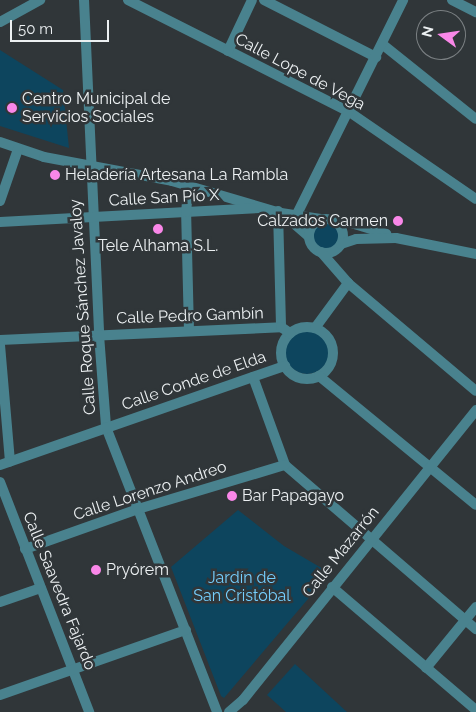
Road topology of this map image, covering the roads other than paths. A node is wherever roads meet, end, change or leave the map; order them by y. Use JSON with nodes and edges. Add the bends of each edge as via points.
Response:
{"nodes":[{"id":1,"x":40,"y":0,"type":"edge"},
{"id":2,"x":84,"y":0,"type":"edge"},
{"id":3,"x":128,"y":0,"type":"edge"},
{"id":4,"x":252,"y":0,"type":"edge"},
{"id":5,"x":264,"y":0,"type":"edge"},
{"id":6,"x":403,"y":0,"type":"edge"},
{"id":7,"x":452,"y":0,"type":"edge"},
{"id":8,"x":476,"y":12,"type":"edge"},
{"id":9,"x":0,"y":22,"type":"edge"},
{"id":10,"x":382,"y":44,"type":"junction"},
{"id":11,"x":228,"y":51,"type":"junction"},
{"id":12,"x":376,"y":57,"type":"junction"},
{"id":13,"x":348,"y":111,"type":"junction"},
{"id":14,"x":476,"y":119,"type":"edge"},
{"id":15,"x":0,"y":142,"type":"edge"},
{"id":16,"x":18,"y":149,"type":"junction"},
{"id":17,"x":90,"y":166,"type":"junction"},
{"id":18,"x":189,"y":185,"type":"junction"},
{"id":19,"x":476,"y":199,"type":"edge"},
{"id":20,"x":0,"y":201,"type":"edge"},
{"id":21,"x":276,"y":210,"type":"junction"},
{"id":22,"x":186,"y":212,"type":"junction"},
{"id":23,"x":296,"y":216,"type":"junction"},
{"id":24,"x":93,"y":217,"type":"junction"},
{"id":25,"x":320,"y":219,"type":"junction"},
{"id":26,"x":0,"y":222,"type":"edge"},
{"id":27,"x":336,"y":222,"type":"junction"},
{"id":28,"x":308,"y":236,"type":"junction"},
{"id":29,"x":396,"y":238,"type":"junction"},
{"id":30,"x":339,"y":246,"type":"junction"},
{"id":31,"x":321,"y":252,"type":"junction"},
{"id":32,"x":476,"y":254,"type":"edge"},
{"id":33,"x":347,"y":281,"type":"junction"},
{"id":34,"x":281,"y":327,"type":"junction"},
{"id":35,"x":315,"y":328,"type":"junction"},
{"id":36,"x":189,"y":331,"type":"junction"},
{"id":37,"x":290,"y":333,"type":"junction"},
{"id":38,"x":99,"y":335,"type":"junction"},
{"id":39,"x":0,"y":340,"type":"edge"},
{"id":40,"x":0,"y":345,"type":"edge"},
{"id":41,"x":285,"y":366,"type":"junction"},
{"id":42,"x":319,"y":376,"type":"junction"},
{"id":43,"x":253,"y":377,"type":"junction"},
{"id":44,"x":476,"y":391,"type":"edge"},
{"id":45,"x":476,"y":410,"type":"edge"},
{"id":46,"x":106,"y":427,"type":"junction"},
{"id":47,"x":5,"y":463,"type":"edge"},
{"id":48,"x":285,"y":465,"type":"junction"},
{"id":49,"x":429,"y":466,"type":"junction"},
{"id":50,"x":0,"y":482,"type":"edge"},
{"id":51,"x":476,"y":505,"type":"edge"},
{"id":52,"x":138,"y":509,"type":"junction"},
{"id":53,"x":371,"y":539,"type":"junction"},
{"id":54,"x":25,"y":549,"type":"junction"},
{"id":55,"x":332,"y":587,"type":"junction"},
{"id":56,"x":40,"y":588,"type":"junction"},
{"id":57,"x":0,"y":602,"type":"edge"},
{"id":58,"x":476,"y":607,"type":"edge"},
{"id":59,"x":465,"y":620,"type":"junction"},
{"id":60,"x":476,"y":629,"type":"edge"},
{"id":61,"x":186,"y":630,"type":"junction"},
{"id":62,"x":75,"y":668,"type":"junction"},
{"id":63,"x":426,"y":668,"type":"junction"},
{"id":64,"x":0,"y":695,"type":"edge"},
{"id":65,"x":476,"y":710,"type":"edge"},
{"id":66,"x":89,"y":712,"type":"edge"},
{"id":67,"x":217,"y":712,"type":"edge"},
{"id":68,"x":229,"y":712,"type":"edge"}],
"edges":[{"from":1,"to":9,"type":"street"},
{"from":2,"to":17,"type":"street","name":"Calle Roque Sánchez Javaloy"},
{"from":3,"to":11,"type":"street","name":"Calle Lope de Vega"},
{"from":4,"to":11,"type":"street"},
{"from":5,"to":12,"type":"street"},
{"from":6,"to":10,"type":"street"},
{"from":7,"to":8,"type":"street"},
{"from":10,"to":12,"type":"street"},
{"from":10,"to":14,"type":"street"},
{"from":11,"to":13,"type":"street","name":"Calle Lope de Vega"},
{"from":12,"to":13,"type":"street"},
{"from":13,"to":19,"type":"street","name":"Calle Lope de Vega"},
{"from":13,"to":23,"type":"street"},
{"from":15,"to":16,"type":"street"},
{"from":16,"to":17,"type":"street"},
{"from":16,"to":20,"type":"street"},
{"from":17,"to":18,"type":"street"},
{"from":17,"to":24,"type":"street","name":"Calle Roque Sánchez Javaloy"},
{"from":18,"to":21,"type":"street"},
{"from":18,"to":22,"type":"street"},
{"from":21,"to":22,"type":"street","name":"Calle San Pío X"},
{"from":21,"to":23,"type":"street"},
{"from":21,"to":28,"type":"street"},
{"from":21,"to":34,"type":"street"},
{"from":22,"to":24,"type":"street","name":"Calle San Pío X"},
{"from":22,"to":36,"type":"street"},
{"from":23,"to":25,"type":"street"},
{"from":24,"to":26,"type":"street","name":"Calle San Pío X"},
{"from":24,"to":38,"type":"street","name":"Calle Roque Sánchez Javaloy"},
{"from":25,"to":27,"type":"street"},
{"from":25,"to":28,"type":"street"},
{"from":27,"to":29,"type":"street","via":[[351,223]]},
{"from":27,"to":30,"type":"street","via":[[342,232]]},
{"from":28,"to":31,"type":"street","via":[[312,246]]},
{"from":29,"to":30,"type":"street","via":[[356,239]]},
{"from":29,"to":32,"type":"street"},
{"from":30,"to":31,"type":"street"},
{"from":30,"to":33,"type":"street"},
{"from":31,"to":33,"type":"street"},
{"from":33,"to":35,"type":"street"},
{"from":33,"to":44,"type":"street"},
{"from":34,"to":36,"type":"street","name":"Calle Pedro Gambín"},
{"from":34,"to":37,"type":"street","name":"Calle Pedro Gambín"},
{"from":35,"to":37,"type":"street","via":[[302,327]]},
{"from":35,"to":42,"type":"street","via":[[328,336],[333,350],[330,365]]},
{"from":36,"to":38,"type":"street","name":"Calle Pedro Gambín"},
{"from":37,"to":41,"type":"street","via":[[282,352]]},
{"from":38,"to":39,"type":"street","name":"Calle Pedro Gambín"},
{"from":38,"to":46,"type":"street","name":"Calle Roque Sánchez Javaloy"},
{"from":40,"to":47,"type":"street"},
{"from":41,"to":42,"type":"street","via":[[300,378]]},
{"from":41,"to":43,"type":"street","name":"Calle Conde de Elda"},
{"from":42,"to":49,"type":"street"},
{"from":43,"to":46,"type":"street","name":"Calle Conde de Elda"},
{"from":43,"to":48,"type":"street"},
{"from":45,"to":49,"type":"street","name":"Calle Mazarrón"},
{"from":46,"to":47,"type":"street","name":"Calle Conde de Elda"},
{"from":46,"to":52,"type":"street","name":"Calle Roque Sánchez Javaloy"},
{"from":48,"to":52,"type":"street","name":"Calle Lorenzo Andreo"},
{"from":48,"to":53,"type":"street"},
{"from":49,"to":51,"type":"street"},
{"from":49,"to":53,"type":"street","name":"Calle Mazarrón"},
{"from":50,"to":54,"type":"street","name":"Calle Saavedra Fajardo"},
{"from":52,"to":54,"type":"street","name":"Calle Lorenzo Andreo"},
{"from":52,"to":61,"type":"street","name":"Calle Roque Sánchez Javaloy"},
{"from":53,"to":55,"type":"street","name":"Calle Mazarrón"},
{"from":53,"to":59,"type":"street"},
{"from":54,"to":56,"type":"street","name":"Calle Saavedra Fajardo"},
{"from":55,"to":63,"type":"street"},
{"from":55,"to":68,"type":"street","name":"Calle Mazarrón","via":[[243,700]]},
{"from":56,"to":57,"type":"street"},
{"from":56,"to":62,"type":"street","name":"Calle Saavedra Fajardo"},
{"from":58,"to":59,"type":"street"},
{"from":59,"to":60,"type":"street"},
{"from":59,"to":63,"type":"street"},
{"from":61,"to":62,"type":"street"},
{"from":61,"to":67,"type":"street","name":"Calle Roque Sánchez Javaloy"},
{"from":62,"to":64,"type":"street"},
{"from":62,"to":66,"type":"street","name":"Calle Saavedra Fajardo"},
{"from":63,"to":65,"type":"street"}]}
